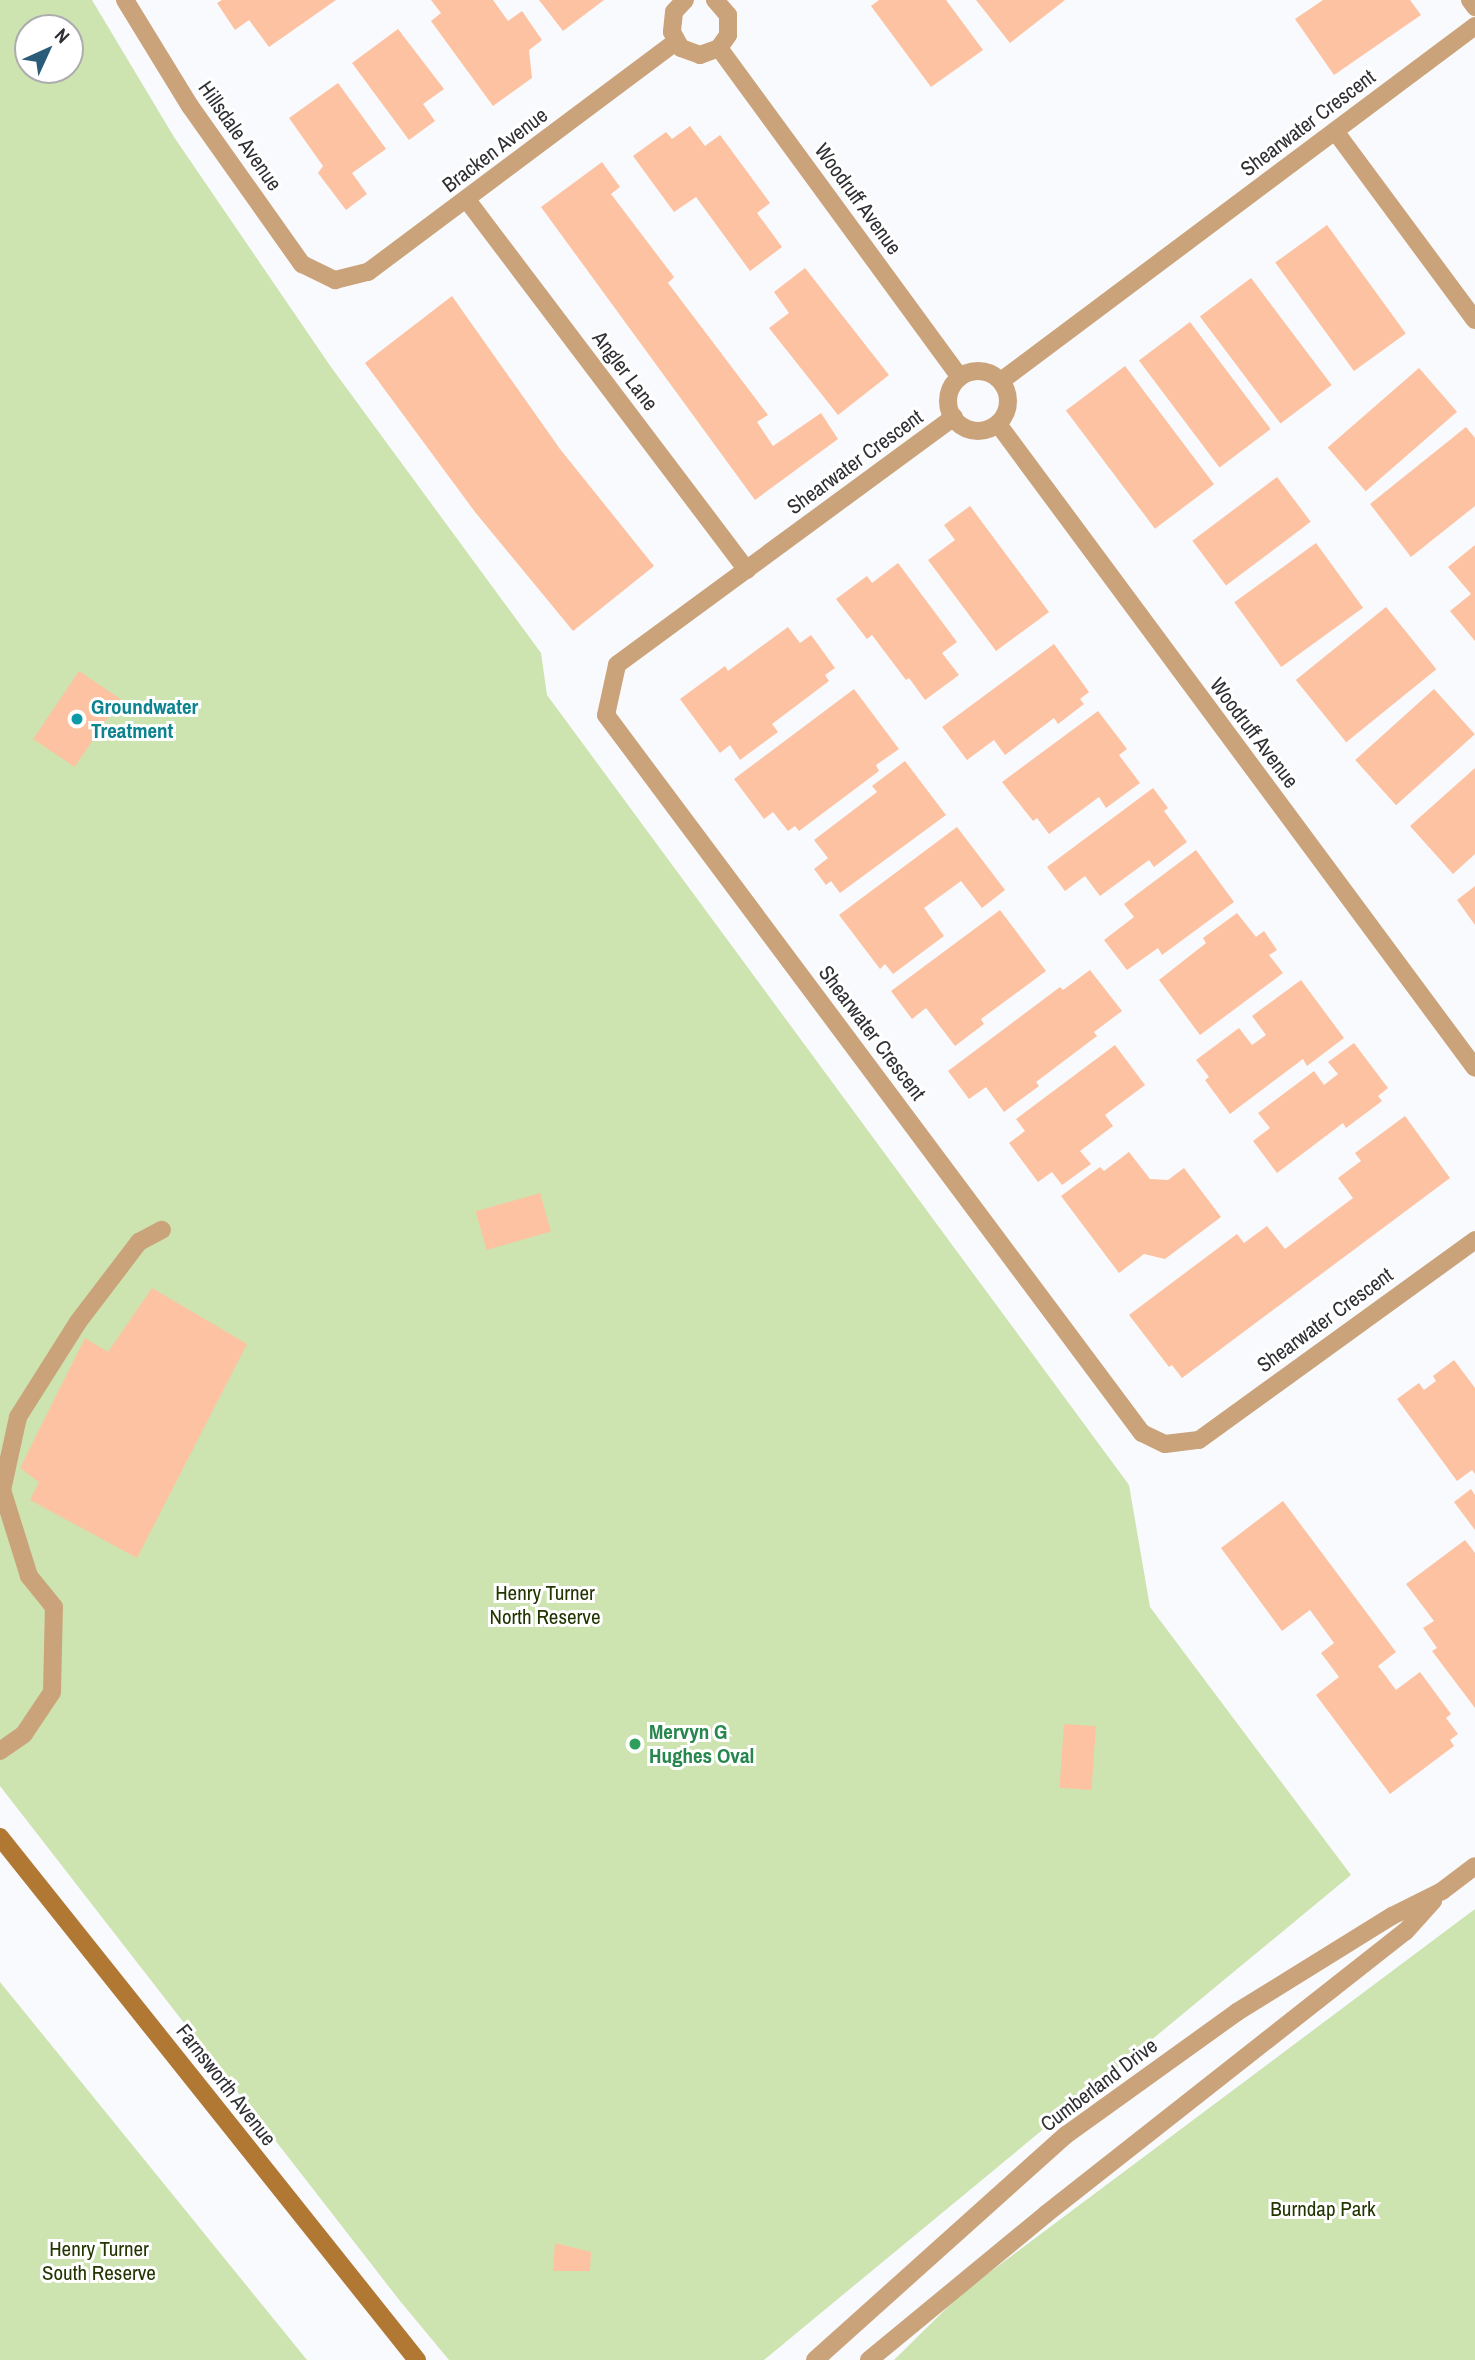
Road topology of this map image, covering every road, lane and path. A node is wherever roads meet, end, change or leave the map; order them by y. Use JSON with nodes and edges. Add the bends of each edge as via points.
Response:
{"nodes":[{"id":1,"x":125,"y":0,"type":"edge"},
{"id":2,"x":683,"y":0,"type":"edge"},
{"id":3,"x":1470,"y":0,"type":"edge"},
{"id":4,"x":723,"y":2,"type":"edge"},
{"id":5,"x":1475,"y":7,"type":"edge"},
{"id":6,"x":1475,"y":26,"type":"edge"},
{"id":7,"x":675,"y":42,"type":"junction"},
{"id":8,"x":719,"y":48,"type":"junction"},
{"id":9,"x":1335,"y":131,"type":"junction"},
{"id":10,"x":467,"y":200,"type":"junction"},
{"id":11,"x":335,"y":280,"type":"joint"},
{"id":12,"x":1475,"y":320,"type":"edge"},
{"id":13,"x":960,"y":377,"type":"junction"},
{"id":14,"x":1001,"y":381,"type":"junction"},
{"id":15,"x":954,"y":417,"type":"junction"},
{"id":16,"x":998,"y":424,"type":"junction"},
{"id":17,"x":747,"y":570,"type":"junction"},
{"id":18,"x":1475,"y":1068,"type":"edge"},
{"id":19,"x":162,"y":1230,"type":"dead end"},
{"id":20,"x":1475,"y":1240,"type":"edge"},
{"id":21,"x":0,"y":1751,"type":"edge"},
{"id":22,"x":0,"y":1837,"type":"edge"},
{"id":23,"x":1475,"y":1866,"type":"edge"},
{"id":24,"x":1442,"y":1891,"type":"junction"},
{"id":25,"x":417,"y":2360,"type":"edge"},
{"id":26,"x":815,"y":2360,"type":"edge"},
{"id":27,"x":869,"y":2360,"type":"edge"}],
"edges":[{"from":1,"to":11,"type":"street","name":"Hillsdale Avenue","via":[[190,106],[302,264]]},
{"from":2,"to":7,"type":"street","via":[[671,22]]},
{"from":3,"to":5,"type":"street"},
{"from":4,"to":8,"type":"street","via":[[730,25]]},
{"from":6,"to":9,"type":"street","name":"Shearwater Crescent"},
{"from":7,"to":8,"type":"street","via":[[700,55]]},
{"from":7,"to":10,"type":"street","name":"Bracken Avenue"},
{"from":8,"to":13,"type":"street","name":"Woodruff Avenue"},
{"from":9,"to":12,"type":"street"},
{"from":9,"to":14,"type":"street","name":"Shearwater Crescent"},
{"from":10,"to":11,"type":"street","name":"Bracken Avenue","via":[[368,272]]},
{"from":10,"to":17,"type":"street","name":"Angler Lane"},
{"from":13,"to":14,"type":"street","via":[[980,371]]},
{"from":13,"to":15,"type":"street","via":[[949,398]]},
{"from":14,"to":16,"type":"street","via":[[1008,400]]},
{"from":15,"to":16,"type":"street","via":[[978,431]]},
{"from":15,"to":17,"type":"street","name":"Shearwater Crescent"},
{"from":16,"to":18,"type":"street","name":"Woodruff Avenue"},
{"from":17,"to":20,"type":"street","name":"Shearwater Crescent","via":[[617,665],[606,715],[1142,1433],[1166,1444],[1199,1440]]},
{"from":19,"to":21,"type":"street","via":[[139,1242],[78,1322],[18,1417],[2,1490],[29,1576],[54,1607],[52,1692],[24,1734]]},
{"from":22,"to":25,"type":"main road","name":"Farnsworth Avenue"},
{"from":23,"to":24,"type":"street","name":"Cumberland Drive"},
{"from":24,"to":26,"type":"street","name":"Cumberland Drive","via":[[1392,1916],[1237,2012],[1066,2135]]},
{"from":24,"to":27,"type":"street","name":"Cumberland Drive","via":[[1405,1932],[1036,2222]]}]}
